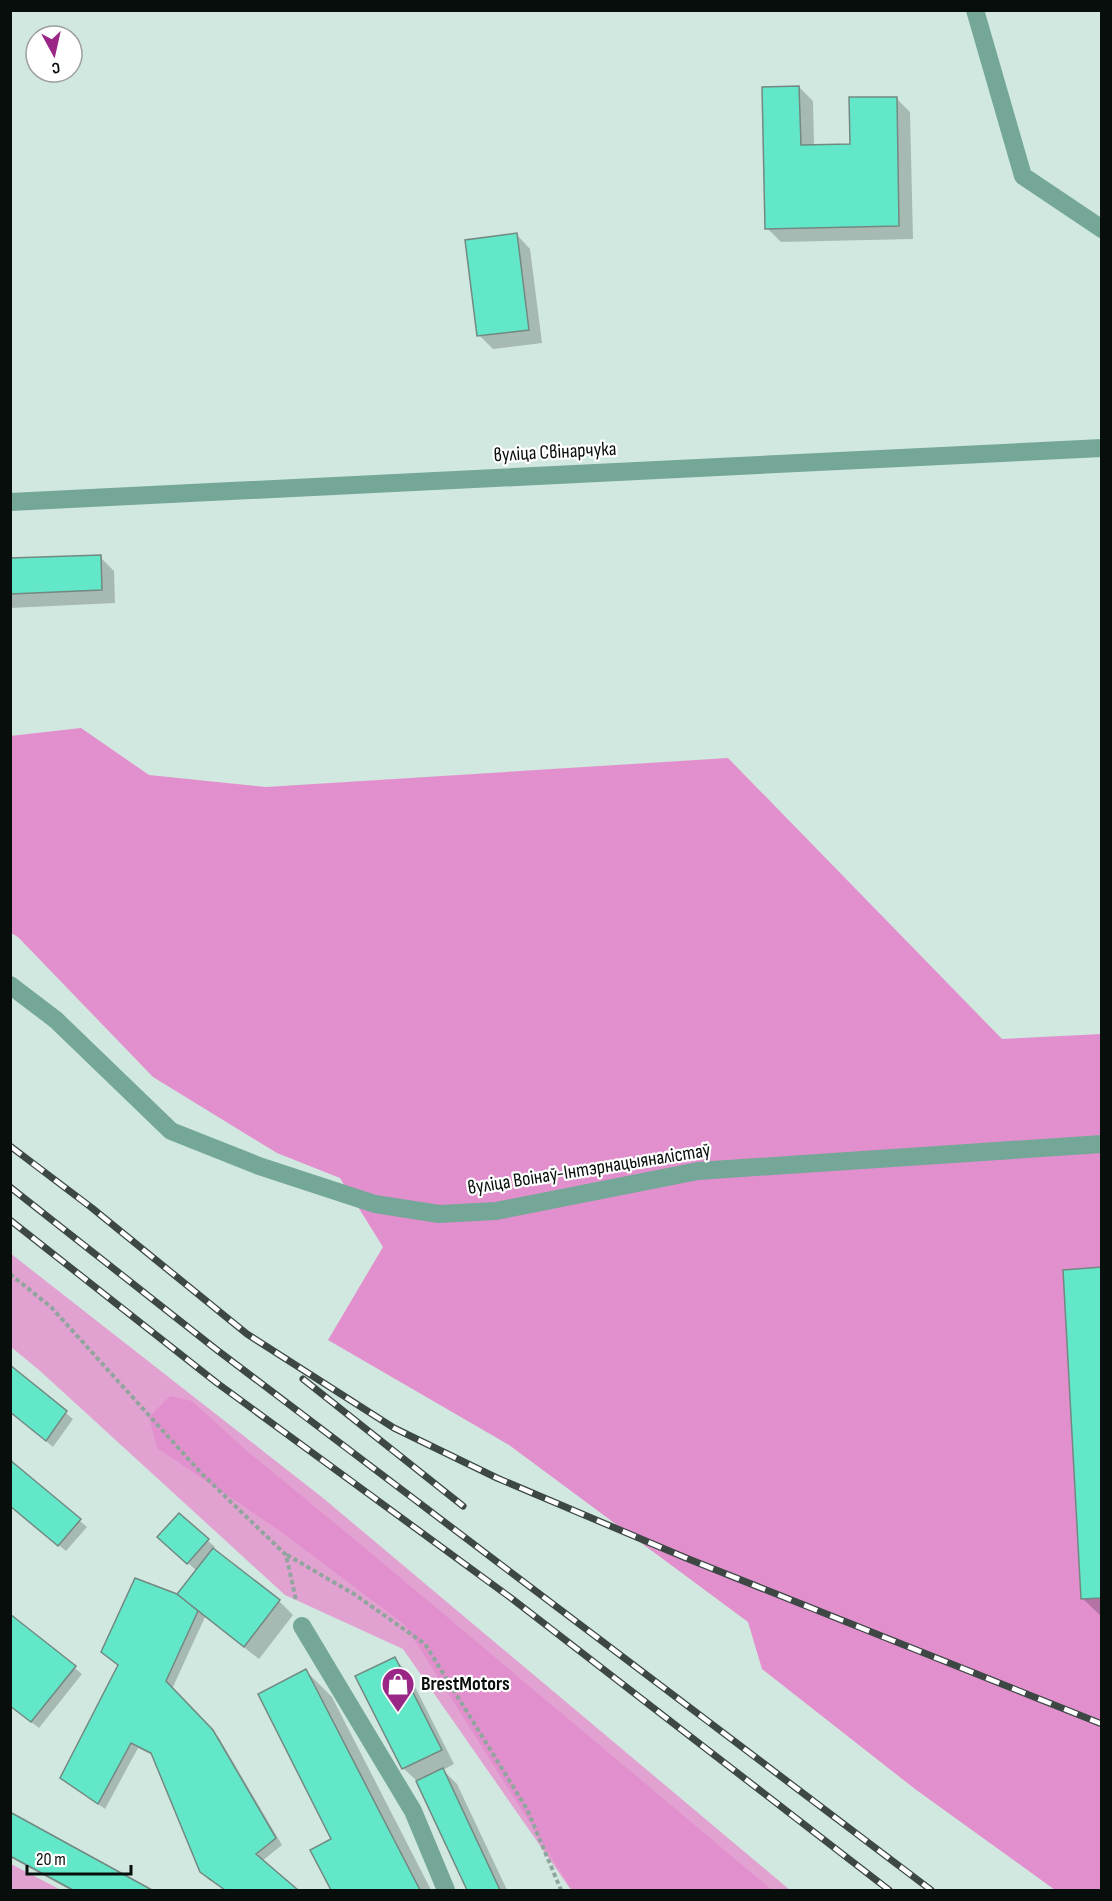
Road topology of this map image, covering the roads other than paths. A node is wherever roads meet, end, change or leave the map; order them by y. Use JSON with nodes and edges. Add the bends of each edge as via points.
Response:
{"nodes":[{"id":1,"x":975,"y":10,"type":"edge"},
{"id":2,"x":1101,"y":229,"type":"edge"},
{"id":3,"x":1101,"y":448,"type":"edge"},
{"id":4,"x":10,"y":502,"type":"edge"},
{"id":5,"x":10,"y":985,"type":"edge"},
{"id":6,"x":1101,"y":1144,"type":"edge"},
{"id":7,"x":302,"y":1626,"type":"road end"},
{"id":8,"x":446,"y":1890,"type":"edge"}],
"edges":[{"from":1,"to":2,"type":"street","via":[[1023,176]]},
{"from":3,"to":4,"type":"street","name":"вуліца Свінарчука"},
{"from":5,"to":6,"type":"street","name":"вуліца Воінаў-Інтэрнацыяналістаў","via":[[56,1020],[171,1131],[259,1166],[375,1204],[439,1214],[496,1211],[698,1171]]},
{"from":7,"to":8,"type":"street","via":[[413,1811]]}]}
